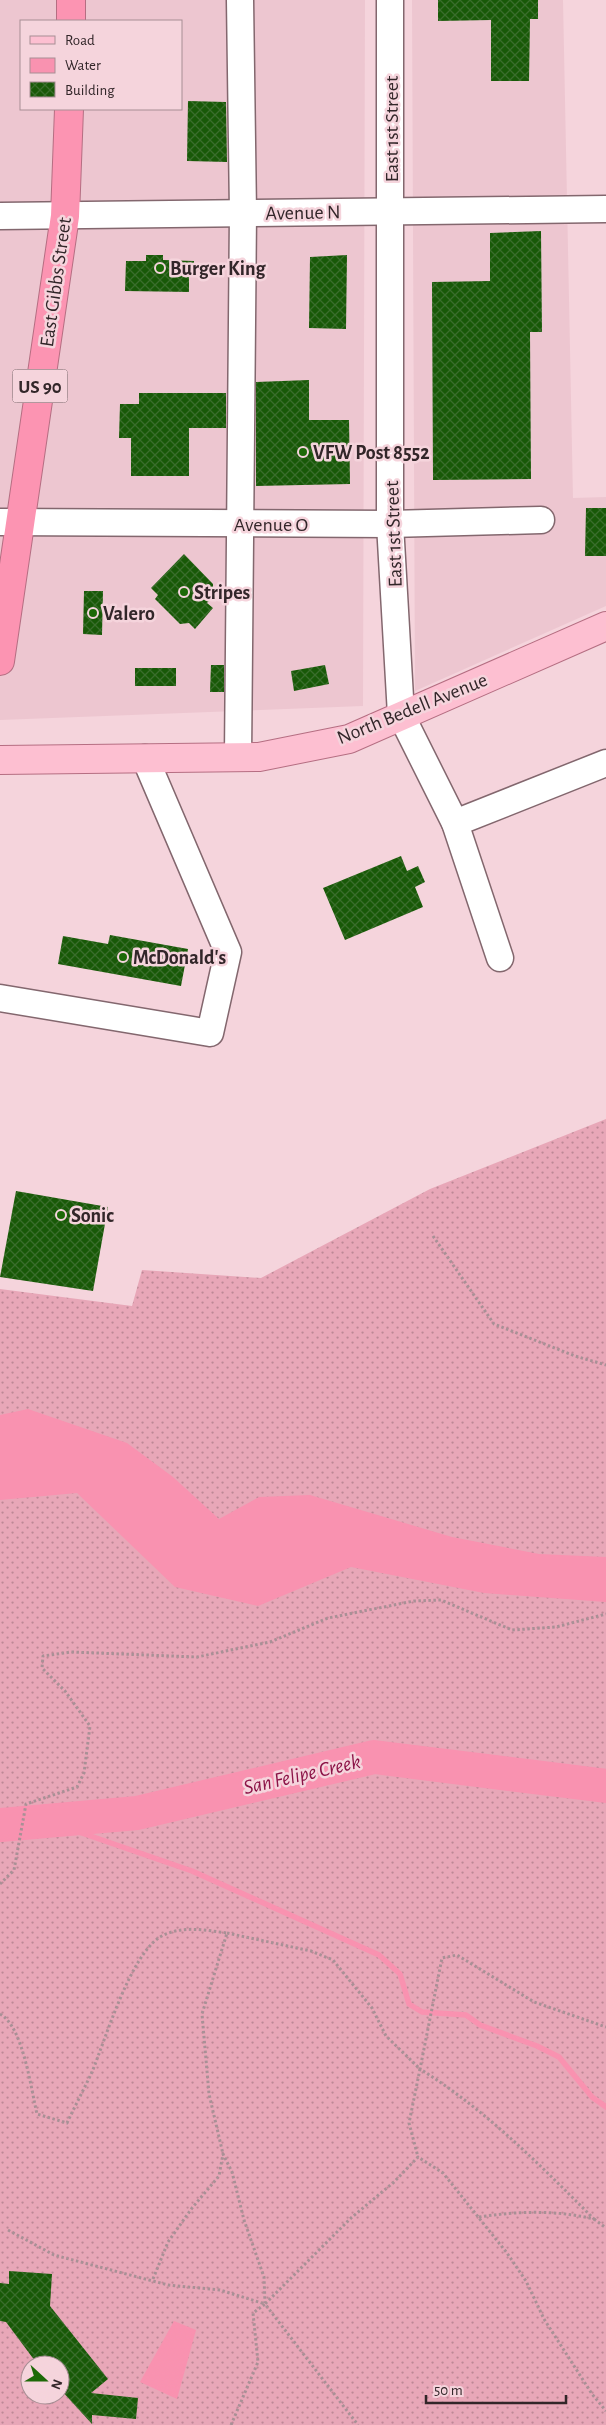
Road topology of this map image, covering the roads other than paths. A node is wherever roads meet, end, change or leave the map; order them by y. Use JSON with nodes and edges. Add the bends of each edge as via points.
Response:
{"nodes":[{"id":1,"x":71,"y":0,"type":"edge"},
{"id":2,"x":240,"y":0,"type":"edge"},
{"id":3,"x":390,"y":0,"type":"edge"},
{"id":4,"x":71,"y":20,"type":"edge"},
{"id":5,"x":69,"y":110,"type":"edge"},
{"id":6,"x":606,"y":209,"type":"edge"},
{"id":7,"x":392,"y":210,"type":"junction"},
{"id":8,"x":243,"y":213,"type":"junction"},
{"id":9,"x":0,"y":216,"type":"edge"},
{"id":10,"x":65,"y":216,"type":"junction"},
{"id":11,"x":542,"y":520,"type":"dead end"},
{"id":12,"x":10,"y":522,"type":"edge"},
{"id":13,"x":240,"y":523,"type":"junction"},
{"id":14,"x":390,"y":524,"type":"junction"},
{"id":15,"x":606,"y":626,"type":"edge"},
{"id":16,"x":0,"y":661,"type":"edge"},
{"id":17,"x":401,"y":715,"type":"junction"},
{"id":18,"x":238,"y":757,"type":"junction"},
{"id":19,"x":145,"y":758,"type":"junction"},
{"id":20,"x":0,"y":760,"type":"edge"},
{"id":21,"x":606,"y":763,"type":"edge"},
{"id":22,"x":455,"y":823,"type":"junction"},
{"id":23,"x":500,"y":958,"type":"dead end"},
{"id":24,"x":0,"y":998,"type":"edge"}],
"edges":[{"from":1,"to":4,"type":"highway"},
{"from":2,"to":8,"type":"street"},
{"from":3,"to":7,"type":"street","name":"East 1st Street"},
{"from":5,"to":10,"type":"highway","name":"East Gibbs Street","number":"US 90"},
{"from":6,"to":7,"type":"street","name":"Avenue N"},
{"from":7,"to":8,"type":"street","name":"Avenue N"},
{"from":7,"to":14,"type":"street","name":"East 1st Street"},
{"from":8,"to":10,"type":"street","name":"Avenue N"},
{"from":8,"to":13,"type":"street"},
{"from":9,"to":10,"type":"street","name":"Avenue N"},
{"from":10,"to":12,"type":"highway","name":"East Gibbs Street","number":"US 90"},
{"from":11,"to":14,"type":"street","name":"Avenue O"},
{"from":12,"to":13,"type":"street","name":"Avenue O"},
{"from":12,"to":16,"type":"highway","name":"East Gibbs Street","number":"US 90"},
{"from":13,"to":14,"type":"street","name":"Avenue O"},
{"from":13,"to":18,"type":"street"},
{"from":14,"to":17,"type":"street","name":"East 1st Street"},
{"from":15,"to":17,"type":"main road","name":"North Bedell Avenue"},
{"from":17,"to":18,"type":"main road","name":"North Bedell Avenue","via":[[349,738],[259,757]]},
{"from":17,"to":22,"type":"street","name":"East 1st Street"},
{"from":18,"to":19,"type":"main road","name":"North Bedell Avenue"},
{"from":19,"to":20,"type":"main road","name":"North Bedell Avenue"},
{"from":19,"to":24,"type":"street","via":[[228,952],[210,1033]]},
{"from":21,"to":22,"type":"street"},
{"from":22,"to":23,"type":"street","name":"East 1st Street"}]}
